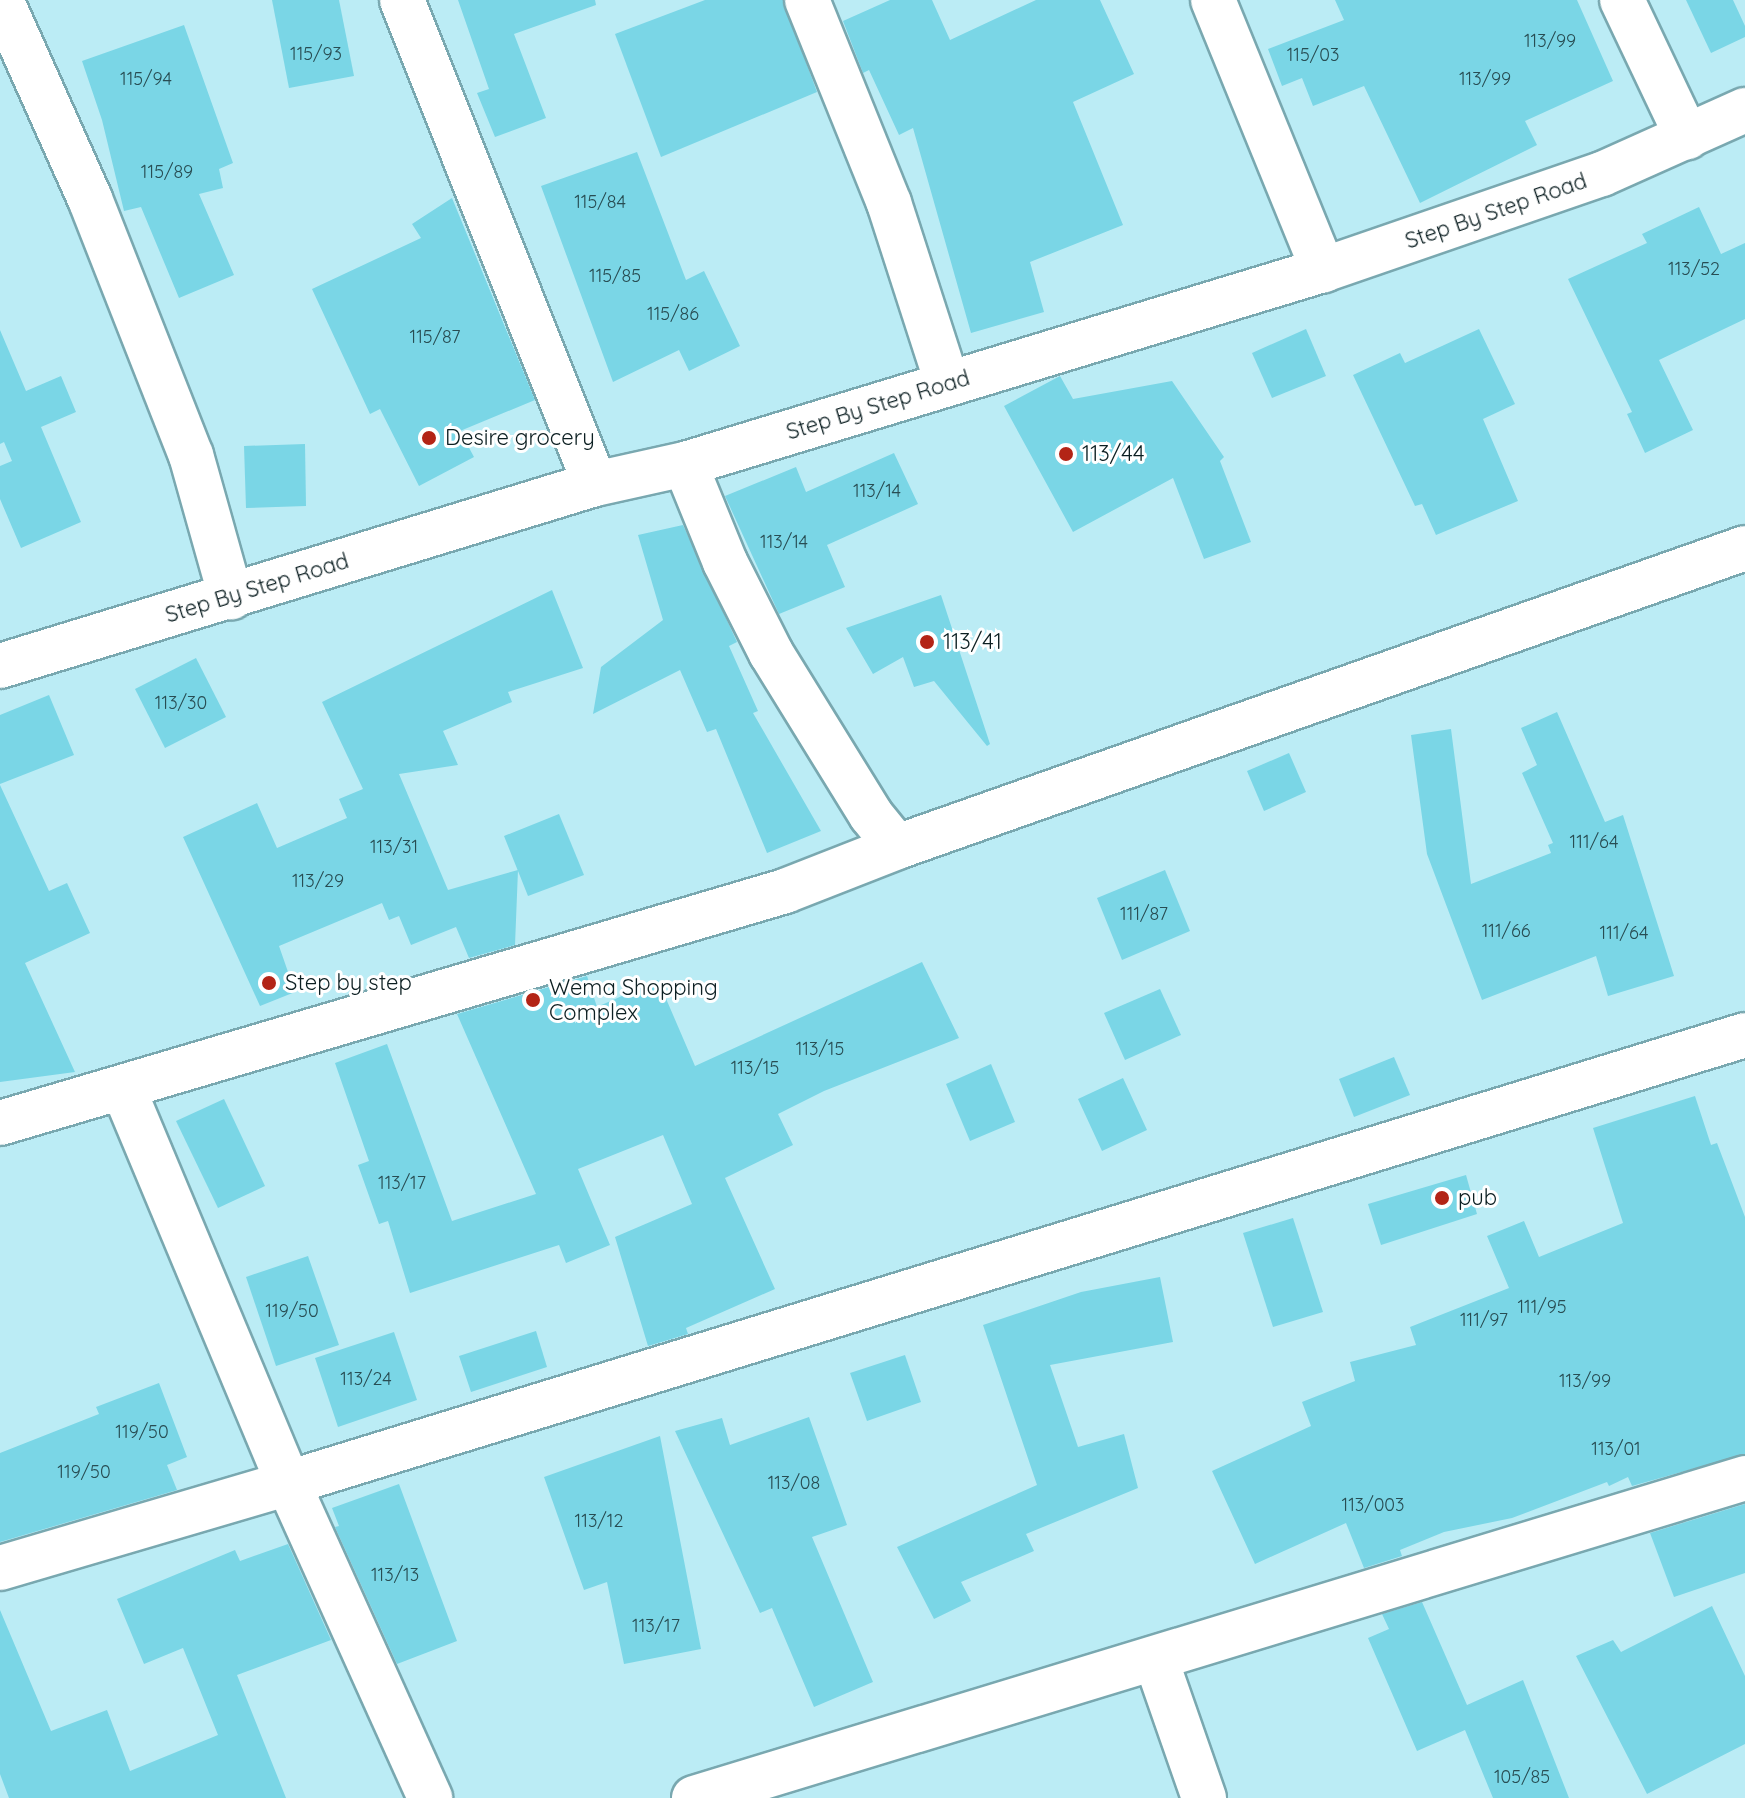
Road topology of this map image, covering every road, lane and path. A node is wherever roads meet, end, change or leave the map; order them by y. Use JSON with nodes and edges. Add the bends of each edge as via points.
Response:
{"nodes":[{"id":1,"x":1,"y":0,"type":"edge"},
{"id":2,"x":402,"y":0,"type":"edge"},
{"id":3,"x":807,"y":0,"type":"edge"},
{"id":4,"x":1213,"y":0,"type":"edge"},
{"id":5,"x":1622,"y":0,"type":"edge"},
{"id":6,"x":1745,"y":110,"type":"edge"},
{"id":7,"x":1687,"y":137,"type":"junction"},
{"id":8,"x":1323,"y":270,"type":"junction"},
{"id":9,"x":947,"y":383,"type":"junction"},
{"id":10,"x":685,"y":464,"type":"junction"},
{"id":11,"x":595,"y":484,"type":"junction"},
{"id":12,"x":1745,"y":548,"type":"edge"},
{"id":13,"x":231,"y":597,"type":"junction"},
{"id":14,"x":0,"y":666,"type":"edge"},
{"id":15,"x":897,"y":847,"type":"junction"},
{"id":16,"x":1745,"y":1035,"type":"edge"},
{"id":17,"x":123,"y":1088,"type":"junction"},
{"id":18,"x":0,"y":1123,"type":"edge"},
{"id":19,"x":1745,"y":1478,"type":"edge"},
{"id":20,"x":288,"y":1483,"type":"junction"},
{"id":21,"x":0,"y":1568,"type":"edge"},
{"id":22,"x":1156,"y":1660,"type":"junction"},
{"id":23,"x":430,"y":1798,"type":"edge"},
{"id":24,"x":694,"y":1798,"type":"edge"},
{"id":25,"x":1204,"y":1798,"type":"edge"}],
"edges":[{"from":1,"to":13,"type":"street","via":[[90,199],[191,455]]},
{"from":2,"to":11,"type":"street"},
{"from":3,"to":9,"type":"street","via":[[889,203]]},
{"from":4,"to":8,"type":"street"},
{"from":5,"to":7,"type":"street"},
{"from":6,"to":7,"type":"street","name":"Step By Step Road"},
{"from":7,"to":8,"type":"street","name":"Step By Step Road","via":[[1519,204]]},
{"from":8,"to":9,"type":"street","name":"Step By Step Road"},
{"from":9,"to":10,"type":"street","name":"Step By Step Road"},
{"from":10,"to":11,"type":"street","name":"Step By Step Road"},
{"from":10,"to":15,"type":"street","via":[[725,562],[771,653],[871,815]]},
{"from":11,"to":13,"type":"street","name":"Step By Step Road"},
{"from":12,"to":15,"type":"street"},
{"from":13,"to":14,"type":"street","name":"Step By Step Road"},
{"from":15,"to":17,"type":"street","via":[[785,891]]},
{"from":16,"to":20,"type":"street"},
{"from":17,"to":18,"type":"street"},
{"from":17,"to":20,"type":"street"},
{"from":19,"to":22,"type":"street"},
{"from":20,"to":21,"type":"street"},
{"from":20,"to":23,"type":"street"},
{"from":22,"to":24,"type":"street"},
{"from":22,"to":25,"type":"street"}]}
